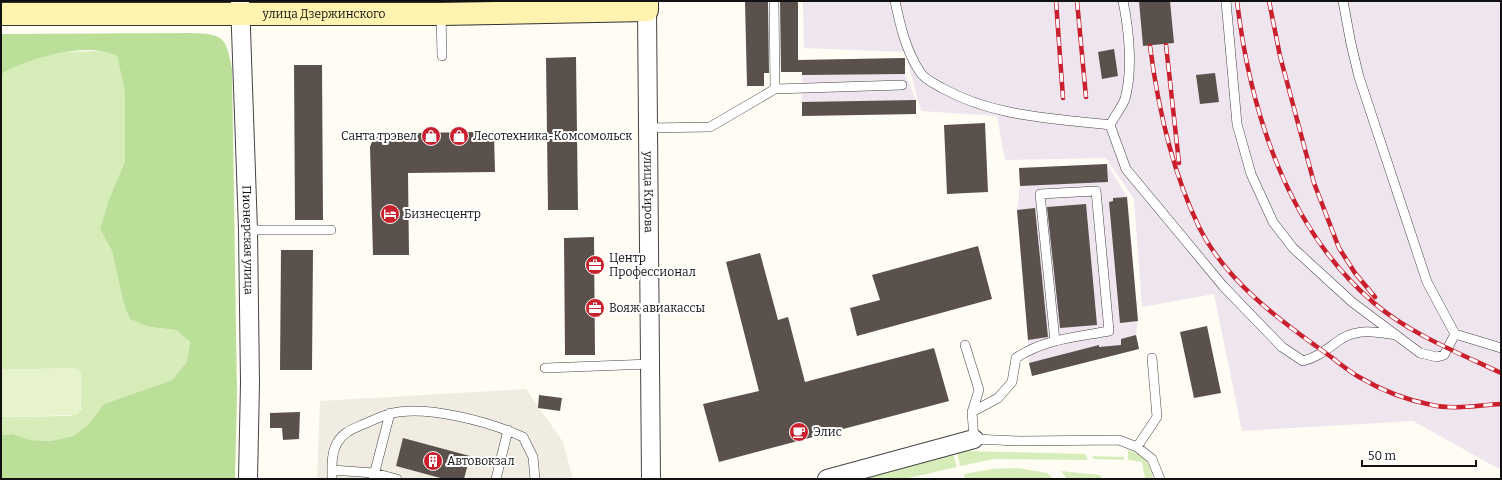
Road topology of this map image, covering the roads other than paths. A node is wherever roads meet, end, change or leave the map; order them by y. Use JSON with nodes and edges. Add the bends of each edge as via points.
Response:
{"nodes":[{"id":1,"x":774,"y":1,"type":"edge"},
{"id":2,"x":895,"y":1,"type":"edge"},
{"id":3,"x":1123,"y":1,"type":"edge"},
{"id":4,"x":1226,"y":1,"type":"edge"},
{"id":5,"x":1344,"y":1,"type":"edge"},
{"id":6,"x":526,"y":6,"type":"edge"},
{"id":7,"x":647,"y":6,"type":"edge"},
{"id":8,"x":240,"y":7,"type":"edge"},
{"id":9,"x":1,"y":14,"type":"edge"},
{"id":10,"x":441,"y":14,"type":"junction"},
{"id":11,"x":442,"y":56,"type":"dead end"},
{"id":12,"x":902,"y":85,"type":"dead end"},
{"id":13,"x":775,"y":89,"type":"junction"},
{"id":14,"x":1110,"y":125,"type":"junction"},
{"id":15,"x":648,"y":128,"type":"junction"},
{"id":16,"x":248,"y":230,"type":"junction"},
{"id":17,"x":331,"y":230,"type":"dead end"},
{"id":18,"x":1455,"y":334,"type":"junction"},
{"id":19,"x":1396,"y":335,"type":"junction"},
{"id":20,"x":1055,"y":341,"type":"junction"},
{"id":21,"x":965,"y":344,"type":"dead end"},
{"id":22,"x":1501,"y":348,"type":"edge"},
{"id":23,"x":1152,"y":358,"type":"dead end"},
{"id":24,"x":651,"y":364,"type":"junction"},
{"id":25,"x":545,"y":368,"type":"dead end"},
{"id":26,"x":972,"y":412,"type":"junction"},
{"id":27,"x":390,"y":413,"type":"junction"},
{"id":28,"x":508,"y":430,"type":"junction"},
{"id":29,"x":974,"y":439,"type":"junction"},
{"id":30,"x":1137,"y":447,"type":"junction"},
{"id":31,"x":332,"y":474,"type":"edge"},
{"id":32,"x":373,"y":476,"type":"edge"},
{"id":33,"x":248,"y":479,"type":"edge"},
{"id":34,"x":397,"y":479,"type":"edge"},
{"id":35,"x":496,"y":479,"type":"edge"},
{"id":36,"x":535,"y":479,"type":"edge"},
{"id":37,"x":651,"y":479,"type":"edge"},
{"id":38,"x":827,"y":479,"type":"edge"},
{"id":39,"x":1160,"y":479,"type":"edge"}],
"edges":[{"from":1,"to":13,"type":"lane"},
{"from":2,"to":14,"type":"lane","via":[[903,35],[920,74],[934,83],[971,102],[1012,113]]},
{"from":3,"to":14,"type":"lane","via":[[1127,18],[1128,81],[1125,100]]},
{"from":4,"to":19,"type":"lane","via":[[1237,124],[1251,174],[1273,222],[1294,248],[1340,291]]},
{"from":5,"to":18,"type":"lane","via":[[1359,77],[1427,282]]},
{"from":6,"to":7,"type":"main road","name":"улица Дзержинского"},
{"from":6,"to":10,"type":"main road","name":"улица Дзержинского"},
{"from":7,"to":15,"type":"street","name":"улица Кирова"},
{"from":8,"to":9,"type":"main road","name":"улица Дзержинского"},
{"from":8,"to":10,"type":"main road","name":"улица Дзержинского"},
{"from":8,"to":16,"type":"street","name":"Пионерская улица"},
{"from":10,"to":11,"type":"lane"},
{"from":12,"to":13,"type":"lane"},
{"from":13,"to":15,"type":"lane","via":[[710,127]]},
{"from":14,"to":19,"type":"lane","via":[[1126,169],[1223,286],[1282,347],[1303,361],[1314,358],[1342,338],[1356,332]]},
{"from":15,"to":24,"type":"street","name":"улица Кирова"},
{"from":16,"to":17,"type":"lane"},
{"from":16,"to":33,"type":"street","name":"Пионерская улица"},
{"from":18,"to":19,"type":"lane","via":[[1444,355],[1437,357],[1420,353]]},
{"from":18,"to":22,"type":"lane"},
{"from":20,"to":20,"type":"lane","via":[[1109,331],[1096,191],[1040,194]]},
{"from":20,"to":26,"type":"lane","via":[[1028,350],[1016,358],[1012,382],[998,398]]},
{"from":21,"to":26,"type":"lane","via":[[979,390]]},
{"from":23,"to":30,"type":"lane","via":[[1158,417]]},
{"from":24,"to":25,"type":"lane"},
{"from":24,"to":37,"type":"street","name":"улица Кирова"},
{"from":26,"to":29,"type":"lane"},
{"from":27,"to":28,"type":"lane","via":[[448,414]]},
{"from":27,"to":31,"type":"lane","via":[[344,432],[333,456]]},
{"from":27,"to":32,"type":"lane"},
{"from":28,"to":35,"type":"lane"},
{"from":28,"to":36,"type":"lane","via":[[523,437],[533,457]]},
{"from":29,"to":30,"type":"lane","via":[[1119,440]]},
{"from":29,"to":38,"type":"street"},
{"from":30,"to":39,"type":"lane","via":[[1152,459]]},
{"from":31,"to":32,"type":"lane"},
{"from":32,"to":34,"type":"lane"}]}
